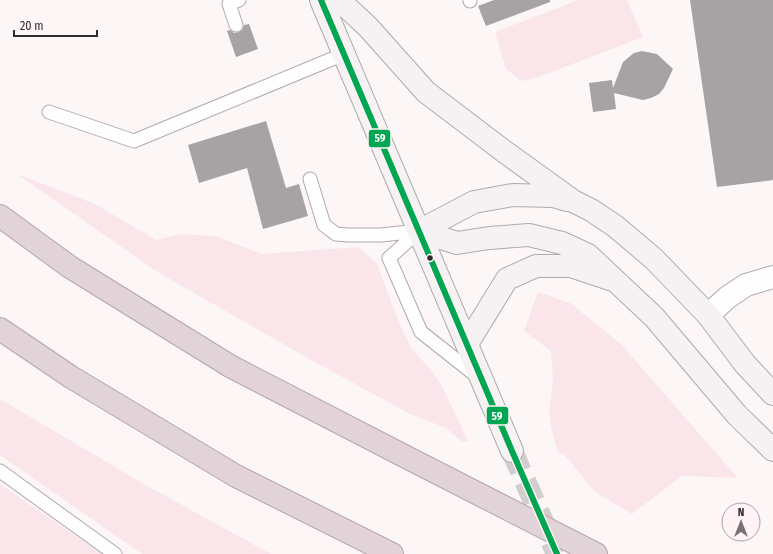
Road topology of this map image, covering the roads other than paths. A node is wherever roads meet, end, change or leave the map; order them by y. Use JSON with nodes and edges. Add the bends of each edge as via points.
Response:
{"nodes":[{"id":1,"x":239,"y":0,"type":"edge"},
{"id":2,"x":321,"y":0,"type":"edge"},
{"id":3,"x":339,"y":0,"type":"edge"},
{"id":4,"x":236,"y":26,"type":"dead end"},
{"id":5,"x":344,"y":54,"type":"junction"},
{"id":6,"x":48,"y":112,"type":"dead end"},
{"id":7,"x":310,"y":179,"type":"dead end"},
{"id":8,"x":573,"y":201,"type":"junction"},
{"id":9,"x":0,"y":216,"type":"edge"},
{"id":10,"x":418,"y":231,"type":"junction"},
{"id":11,"x":773,"y":277,"type":"edge"},
{"id":12,"x":617,"y":282,"type":"junction"},
{"id":13,"x":708,"y":315,"type":"junction"},
{"id":14,"x":0,"y":329,"type":"edge"},
{"id":15,"x":467,"y":344,"type":"junction"},
{"id":16,"x":483,"y":381,"type":"junction"},
{"id":17,"x":773,"y":394,"type":"edge"},
{"id":18,"x":773,"y":450,"type":"edge"},
{"id":19,"x":512,"y":451,"type":"tunnel mouth"},
{"id":20,"x":0,"y":471,"type":"edge"},
{"id":21,"x":115,"y":554,"type":"edge"},
{"id":22,"x":392,"y":554,"type":"edge"},
{"id":23,"x":596,"y":554,"type":"edge"}],
"edges":[{"from":1,"to":4,"type":"lane","via":[[229,4]]},
{"from":2,"to":5,"type":"main road"},
{"from":3,"to":8,"type":"main road","via":[[368,27],[426,92]]},
{"from":5,"to":6,"type":"lane","via":[[134,141]]},
{"from":5,"to":10,"type":"main road"},
{"from":7,"to":10,"type":"lane","via":[[324,225],[336,234],[381,235]]},
{"from":8,"to":10,"type":"main road","via":[[553,196],[512,195],[474,202]]},
{"from":8,"to":13,"type":"main road","via":[[615,226],[654,259]]},
{"from":9,"to":23,"type":"highway","via":[[70,267],[230,366]]},
{"from":10,"to":12,"type":"main road","via":[[457,243],[529,235],[562,243],[588,255]]},
{"from":10,"to":15,"type":"main road"},
{"from":10,"to":16,"type":"lane","via":[[389,258],[421,332]]},
{"from":11,"to":13,"type":"street","via":[[746,286],[728,297]]},
{"from":12,"to":15,"type":"main road","via":[[571,266],[536,266],[507,279]]},
{"from":12,"to":18,"type":"main road","via":[[654,317],[728,405]]},
{"from":13,"to":17,"type":"main road","via":[[745,364]]},
{"from":14,"to":22,"type":"highway","via":[[71,377],[236,476]]},
{"from":15,"to":16,"type":"main road"},
{"from":16,"to":19,"type":"main road"},
{"from":20,"to":21,"type":"lane"}]}
